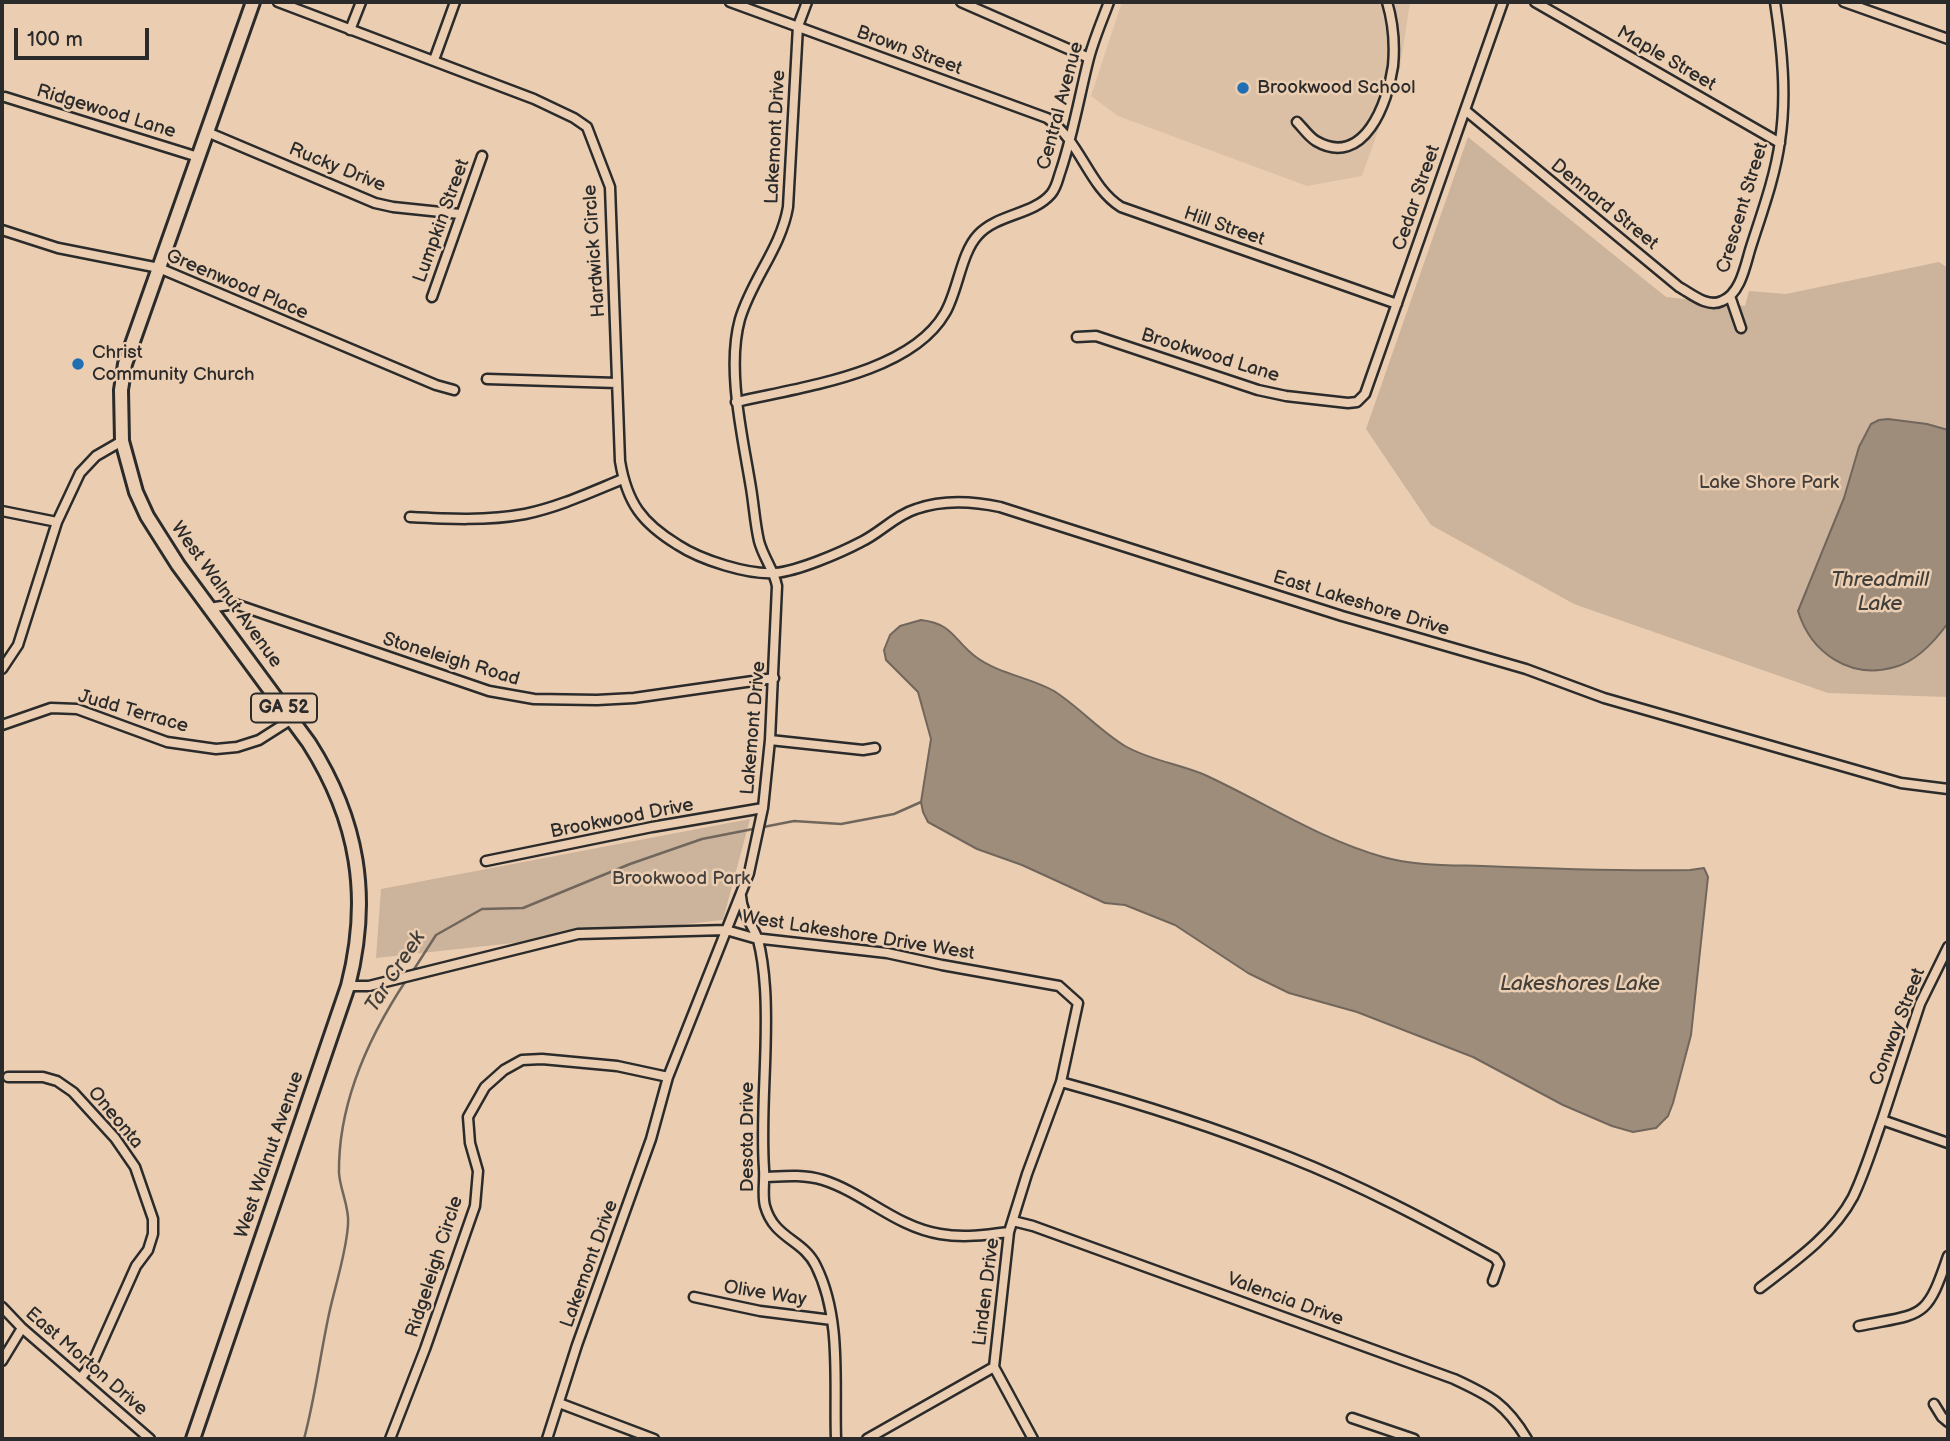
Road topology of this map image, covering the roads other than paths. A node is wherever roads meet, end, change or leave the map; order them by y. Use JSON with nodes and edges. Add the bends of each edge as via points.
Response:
{"nodes":[{"id":1,"x":253,"y":2,"type":"edge"},
{"id":2,"x":278,"y":2,"type":"edge"},
{"id":3,"x":361,"y":2,"type":"edge"},
{"id":4,"x":455,"y":2,"type":"edge"},
{"id":5,"x":730,"y":2,"type":"edge"},
{"id":6,"x":807,"y":2,"type":"edge"},
{"id":7,"x":961,"y":2,"type":"edge"},
{"id":8,"x":1109,"y":2,"type":"edge"},
{"id":9,"x":1387,"y":2,"type":"edge"},
{"id":10,"x":1503,"y":2,"type":"edge"},
{"id":11,"x":1535,"y":2,"type":"edge"},
{"id":12,"x":1775,"y":2,"type":"edge"},
{"id":13,"x":1844,"y":2,"type":"edge"},
{"id":14,"x":797,"y":26,"type":"junction"},
{"id":15,"x":350,"y":30,"type":"junction"},
{"id":16,"x":1948,"y":39,"type":"edge"},
{"id":17,"x":1089,"y":58,"type":"junction"},
{"id":18,"x":434,"y":60,"type":"junction"},
{"id":19,"x":5,"y":97,"type":"dead end"},
{"id":20,"x":1465,"y":110,"type":"junction"},
{"id":21,"x":1297,"y":122,"type":"dead end"},
{"id":22,"x":207,"y":132,"type":"junction"},
{"id":23,"x":1071,"y":139,"type":"junction"},
{"id":24,"x":1780,"y":143,"type":"junction"},
{"id":25,"x":482,"y":156,"type":"dead end"},
{"id":26,"x":198,"y":157,"type":"junction"},
{"id":27,"x":460,"y":214,"type":"junction"},
{"id":28,"x":2,"y":230,"type":"edge"},
{"id":29,"x":159,"y":268,"type":"junction"},
{"id":30,"x":1730,"y":296,"type":"junction"},
{"id":31,"x":432,"y":297,"type":"dead end"},
{"id":32,"x":1397,"y":304,"type":"junction"},
{"id":33,"x":1741,"y":328,"type":"dead end"},
{"id":34,"x":1077,"y":337,"type":"dead end"},
{"id":35,"x":487,"y":379,"type":"dead end"},
{"id":36,"x":617,"y":383,"type":"junction"},
{"id":37,"x":454,"y":390,"type":"dead end"},
{"id":38,"x":736,"y":402,"type":"junction"},
{"id":39,"x":1357,"y":402,"type":"joint"},
{"id":40,"x":122,"y":441,"type":"junction"},
{"id":41,"x":623,"y":479,"type":"junction"},
{"id":42,"x":2,"y":512,"type":"edge"},
{"id":43,"x":410,"y":517,"type":"dead end"},
{"id":44,"x":57,"y":522,"type":"junction"},
{"id":45,"x":774,"y":573,"type":"junction"},
{"id":46,"x":209,"y":608,"type":"junction"},
{"id":47,"x":2,"y":669,"type":"edge"},
{"id":48,"x":774,"y":678,"type":"junction"},
{"id":49,"x":292,"y":719,"type":"junction"},
{"id":50,"x":2,"y":726,"type":"edge"},
{"id":51,"x":770,"y":740,"type":"junction"},
{"id":52,"x":876,"y":748,"type":"dead end"},
{"id":53,"x":1948,"y":789,"type":"edge"},
{"id":54,"x":763,"y":808,"type":"junction"},
{"id":55,"x":486,"y":861,"type":"dead end"},
{"id":56,"x":741,"y":894,"type":"junction"},
{"id":57,"x":726,"y":930,"type":"junction"},
{"id":58,"x":758,"y":939,"type":"junction"},
{"id":59,"x":1948,"y":947,"type":"edge"},
{"id":60,"x":348,"y":986,"type":"junction"},
{"id":61,"x":8,"y":1077,"type":"dead end"},
{"id":62,"x":668,"y":1077,"type":"junction"},
{"id":63,"x":1060,"y":1082,"type":"junction"},
{"id":64,"x":1882,"y":1120,"type":"junction"},
{"id":65,"x":1948,"y":1143,"type":"edge"},
{"id":66,"x":765,"y":1177,"type":"junction"},
{"id":67,"x":1013,"y":1221,"type":"junction"},
{"id":68,"x":1009,"y":1232,"type":"junction"},
{"id":69,"x":1948,"y":1256,"type":"edge"},
{"id":70,"x":1493,"y":1281,"type":"dead end"},
{"id":71,"x":1760,"y":1288,"type":"dead end"},
{"id":72,"x":694,"y":1297,"type":"dead end"},
{"id":73,"x":2,"y":1307,"type":"edge"},
{"id":74,"x":832,"y":1320,"type":"junction"},
{"id":75,"x":1859,"y":1326,"type":"dead end"},
{"id":76,"x":22,"y":1328,"type":"junction"},
{"id":77,"x":2,"y":1360,"type":"edge"},
{"id":78,"x":994,"y":1367,"type":"junction"},
{"id":79,"x":81,"y":1378,"type":"junction"},
{"id":80,"x":559,"y":1403,"type":"junction"},
{"id":81,"x":1934,"y":1404,"type":"dead end"},
{"id":82,"x":1352,"y":1418,"type":"dead end"},
{"id":83,"x":1948,"y":1422,"type":"edge"},
{"id":84,"x":150,"y":1439,"type":"edge"},
{"id":85,"x":192,"y":1439,"type":"edge"},
{"id":86,"x":390,"y":1439,"type":"edge"},
{"id":87,"x":547,"y":1439,"type":"edge"},
{"id":88,"x":654,"y":1439,"type":"edge"},
{"id":89,"x":836,"y":1439,"type":"edge"},
{"id":90,"x":867,"y":1439,"type":"edge"},
{"id":91,"x":1033,"y":1439,"type":"edge"},
{"id":92,"x":1414,"y":1439,"type":"edge"},
{"id":93,"x":1527,"y":1439,"type":"edge"}],
"edges":[{"from":1,"to":22,"type":"main road","name":"West Walnut Avenue","number":"GA 52"},
{"from":2,"to":15,"type":"street","name":"Hardwick Circle"},
{"from":3,"to":15,"type":"street"},
{"from":4,"to":18,"type":"street"},
{"from":5,"to":14,"type":"street","name":"Brown Street"},
{"from":6,"to":14,"type":"street","name":"Lakemont Drive"},
{"from":7,"to":17,"type":"street"},
{"from":8,"to":17,"type":"street","name":"Central Avenue"},
{"from":9,"to":21,"type":"street","via":[[1392,19],[1392,68],[1379,117],[1369,132],[1353,144],[1334,148],[1315,141]]},
{"from":10,"to":20,"type":"street","name":"Cedar Street"},
{"from":11,"to":24,"type":"street","name":"Maple Street"},
{"from":12,"to":24,"type":"street","name":"Crescent Street","via":[[1782,48]]},
{"from":13,"to":16,"type":"street"},
{"from":14,"to":23,"type":"street","name":"Brown Street","via":[[1047,118]]},
{"from":14,"to":38,"type":"street","name":"Lakemont Drive","via":[[789,207],[778,243],[740,319]]},
{"from":15,"to":18,"type":"street","name":"Hardwick Circle"},
{"from":17,"to":23,"type":"street","name":"Central Avenue"},
{"from":18,"to":36,"type":"street","name":"Hardwick Circle","via":[[534,99],[587,127],[610,187]]},
{"from":19,"to":26,"type":"street","name":"Ridgewood Lane"},
{"from":20,"to":30,"type":"street","name":"Dennard Street","via":[[1679,287],[1709,304]]},
{"from":20,"to":32,"type":"street","name":"Cedar Street"},
{"from":22,"to":26,"type":"main road","name":"West Walnut Avenue","number":"GA 52"},
{"from":22,"to":27,"type":"street","name":"Rucky Drive","via":[[375,203]]},
{"from":23,"to":32,"type":"street","name":"Hill Street","via":[[1104,193],[1121,206]]},
{"from":23,"to":38,"type":"street","name":"Central Avenue","via":[[1050,196],[976,236],[946,311],[922,341],[862,372]]},
{"from":24,"to":30,"type":"street","name":"Crescent Street","via":[[1756,233]]},
{"from":25,"to":27,"type":"street","name":"Lumpkin Street"},
{"from":26,"to":29,"type":"main road","name":"West Walnut Avenue","number":"GA 52"},
{"from":27,"to":31,"type":"street","name":"Lumpkin Street"},
{"from":28,"to":29,"type":"street","name":"Greenwood Place","via":[[58,248]]},
{"from":29,"to":37,"type":"street","name":"Greenwood Place"},
{"from":29,"to":40,"type":"main road","name":"West Walnut Avenue","number":"GA 52","via":[[125,364]]},
{"from":30,"to":33,"type":"street"},
{"from":32,"to":39,"type":"street","name":"Cedar Street","via":[[1365,394]]},
{"from":34,"to":39,"type":"street","name":"Brookwood Lane","via":[[1096,336],[1258,390]]},
{"from":35,"to":36,"type":"street"},
{"from":36,"to":41,"type":"street","name":"Hardwick Circle"},
{"from":38,"to":45,"type":"street","name":"Lakemont Drive","via":[[760,544]]},
{"from":40,"to":44,"type":"street","via":[[88,463]]},
{"from":40,"to":46,"type":"main road","name":"West Walnut Avenue","number":"GA 52","via":[[147,516]]},
{"from":41,"to":43,"type":"street","via":[[506,517]]},
{"from":41,"to":45,"type":"street","name":"Hardwick Circle","via":[[638,513],[685,550],[730,566]]},
{"from":42,"to":44,"type":"street"},
{"from":44,"to":47,"type":"street","via":[[18,645]]},
{"from":45,"to":48,"type":"street","name":"Lakemont Drive"},
{"from":45,"to":53,"type":"street","name":"East Lakeshore Drive","via":[[862,542],[914,509],[960,501],[981,503],[1342,617],[1526,669],[1629,705],[1901,783]]},
{"from":46,"to":48,"type":"street","name":"Stoneleigh Road","via":[[235,604],[489,691],[534,699],[634,698]]},
{"from":46,"to":49,"type":"main road","name":"West Walnut Avenue","number":"GA 52"},
{"from":48,"to":51,"type":"street","name":"Lakemont Drive"},
{"from":49,"to":50,"type":"street","name":"Judd Terrace","via":[[259,740],[216,749],[167,742],[77,709],[51,708]]},
{"from":49,"to":60,"type":"main road","name":"West Walnut Avenue","number":"GA 52","via":[[325,768],[347,819],[355,856],[360,918]]},
{"from":51,"to":52,"type":"street"},
{"from":51,"to":54,"type":"street","name":"Lakemont Drive"},
{"from":54,"to":55,"type":"street","name":"Brookwood Drive"},
{"from":54,"to":56,"type":"street","name":"Lakemont Drive"},
{"from":56,"to":57,"type":"street","name":"Lakemont Drive"},
{"from":56,"to":58,"type":"street","name":"Desota Drive","via":[[746,919]]},
{"from":57,"to":58,"type":"street","name":"West Lakeshore Drive West"},
{"from":57,"to":60,"type":"street","name":"West Lakeshore Drive West","via":[[578,934],[369,986]]},
{"from":57,"to":62,"type":"street","name":"Lakemont Drive"},
{"from":58,"to":63,"type":"street","name":"West Lakeshore Drive West","via":[[887,953],[1059,986],[1078,1003]]},
{"from":58,"to":66,"type":"street","name":"Desota Drive","via":[[765,988]]},
{"from":59,"to":64,"type":"street","name":"Conway Street","via":[[1923,996]]},
{"from":60,"to":85,"type":"main road","name":"West Walnut Avenue","number":"GA 52"},
{"from":61,"to":79,"type":"street","name":"Oneonta","via":[[43,1077],[73,1092],[135,1167],[153,1219],[148,1250]]},
{"from":62,"to":80,"type":"street","name":"Lakemont Drive","via":[[651,1139]]},
{"from":62,"to":86,"type":"street","name":"Ridgeleigh Circle","via":[[617,1066],[522,1060],[485,1087],[468,1117],[478,1171],[475,1206]]},
{"from":63,"to":67,"type":"street","name":"Linden Drive"},
{"from":63,"to":70,"type":"street","via":[[1221,1131],[1360,1188],[1495,1258],[1499,1264]]},
{"from":64,"to":65,"type":"street"},
{"from":64,"to":71,"type":"street","name":"Conway Street","via":[[1852,1198],[1838,1219],[1804,1255]]},
{"from":66,"to":68,"type":"street","via":[[822,1180],[903,1222],[939,1234]]},
{"from":66,"to":74,"type":"street","name":"Desota Drive","via":[[769,1219],[815,1263]]},
{"from":67,"to":68,"type":"street","name":"Linden Drive"},
{"from":67,"to":93,"type":"street","name":"Valencia Drive","via":[[1454,1379],[1490,1396],[1507,1410]]},
{"from":68,"to":78,"type":"street","name":"Linden Drive"},
{"from":69,"to":75,"type":"street","via":[[1924,1309],[1905,1318]]},
{"from":72,"to":74,"type":"street","name":"Olive Way"},
{"from":73,"to":76,"type":"street","name":"East Morton Drive"},
{"from":74,"to":89,"type":"street","name":"Desota Drive"},
{"from":76,"to":77,"type":"street"},
{"from":76,"to":79,"type":"street","name":"East Morton Drive"},
{"from":78,"to":90,"type":"street","name":"Linden Drive"},
{"from":78,"to":91,"type":"street"},
{"from":79,"to":84,"type":"street","name":"East Morton Drive"},
{"from":80,"to":87,"type":"street","name":"Lakemont Drive"},
{"from":80,"to":88,"type":"street"},
{"from":81,"to":83,"type":"street"},
{"from":82,"to":92,"type":"street"}]}
